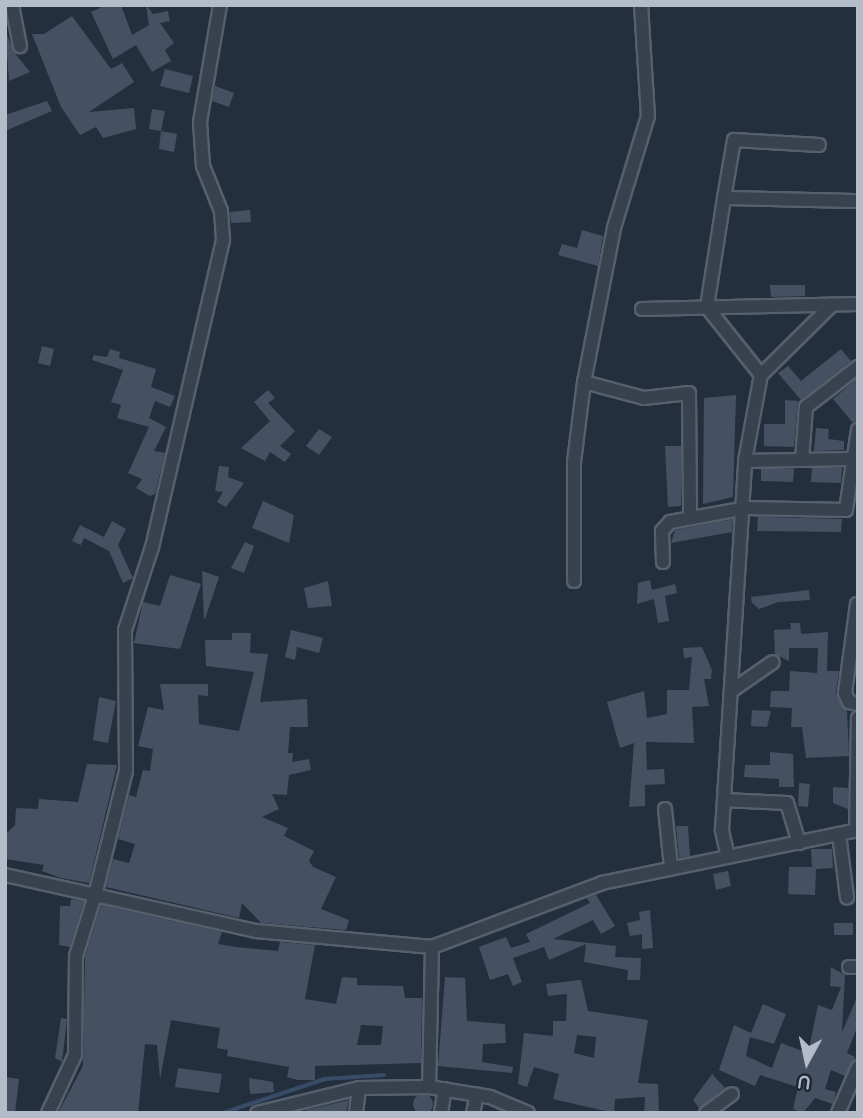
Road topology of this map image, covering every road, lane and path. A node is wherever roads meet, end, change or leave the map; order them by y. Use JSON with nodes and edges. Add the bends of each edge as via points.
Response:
{"nodes":[{"id":1,"x":12,"y":5,"type":"edge"},
{"id":2,"x":220,"y":5,"type":"edge"},
{"id":3,"x":641,"y":5,"type":"edge"},
{"id":4,"x":20,"y":46,"type":"dead end"},
{"id":5,"x":819,"y":145,"type":"dead end"},
{"id":6,"x":724,"y":198,"type":"junction"},
{"id":7,"x":858,"y":201,"type":"edge"},
{"id":8,"x":858,"y":304,"type":"edge"},
{"id":9,"x":832,"y":305,"type":"junction"},
{"id":10,"x":706,"y":307,"type":"junction"},
{"id":11,"x":642,"y":309,"type":"dead end"},
{"id":12,"x":858,"y":367,"type":"edge"},
{"id":13,"x":761,"y":375,"type":"junction"},
{"id":14,"x":584,"y":382,"type":"junction"},
{"id":15,"x":858,"y":429,"type":"edge"},
{"id":16,"x":851,"y":459,"type":"junction"},
{"id":17,"x":803,"y":460,"type":"junction"},
{"id":18,"x":746,"y":461,"type":"junction"},
{"id":19,"x":746,"y":508,"type":"junction"},
{"id":20,"x":690,"y":517,"type":"junction"},
{"id":21,"x":663,"y":562,"type":"dead end"},
{"id":22,"x":574,"y":581,"type":"dead end"},
{"id":23,"x":857,"y":604,"type":"edge"},
{"id":24,"x":773,"y":662,"type":"dead end"},
{"id":25,"x":734,"y":689,"type":"junction"},
{"id":26,"x":858,"y":704,"type":"edge"},
{"id":27,"x":858,"y":719,"type":"edge"},
{"id":28,"x":724,"y":800,"type":"junction"},
{"id":29,"x":665,"y":809,"type":"dead end"},
{"id":30,"x":857,"y":830,"type":"edge"},
{"id":31,"x":839,"y":834,"type":"junction"},
{"id":32,"x":799,"y":843,"type":"junction"},
{"id":33,"x":728,"y":857,"type":"junction"},
{"id":34,"x":671,"y":867,"type":"junction"},
{"id":35,"x":5,"y":875,"type":"edge"},
{"id":36,"x":95,"y":895,"type":"junction"},
{"id":37,"x":847,"y":897,"type":"dead end"},
{"id":38,"x":432,"y":947,"type":"junction"},
{"id":39,"x":858,"y":1067,"type":"edge"},
{"id":40,"x":429,"y":1080,"type":"junction"},
{"id":41,"x":359,"y":1088,"type":"junction"},
{"id":42,"x":445,"y":1089,"type":"junction"},
{"id":43,"x":477,"y":1094,"type":"junction"},
{"id":44,"x":732,"y":1094,"type":"dead end"},
{"id":45,"x":48,"y":1113,"type":"edge"},
{"id":46,"x":257,"y":1113,"type":"edge"},
{"id":47,"x":356,"y":1113,"type":"edge"},
{"id":48,"x":440,"y":1113,"type":"edge"},
{"id":49,"x":473,"y":1113,"type":"edge"},
{"id":50,"x":527,"y":1113,"type":"edge"},
{"id":51,"x":706,"y":1113,"type":"edge"},
{"id":52,"x":838,"y":1113,"type":"edge"}],
"edges":[{"from":1,"to":4,"type":"street"},
{"from":2,"to":36,"type":"street","via":[[200,122],[203,166],[221,211],[223,240],[152,547],[125,630],[125,771]]},
{"from":3,"to":14,"type":"street","via":[[648,116],[614,228]]},
{"from":5,"to":6,"type":"street","via":[[734,140]]},
{"from":6,"to":7,"type":"street"},
{"from":6,"to":10,"type":"street"},
{"from":8,"to":9,"type":"street"},
{"from":9,"to":10,"type":"street"},
{"from":9,"to":13,"type":"street"},
{"from":10,"to":11,"type":"street"},
{"from":10,"to":13,"type":"street"},
{"from":12,"to":17,"type":"street","via":[[806,407]]},
{"from":13,"to":18,"type":"street"},
{"from":14,"to":20,"type":"street","via":[[644,398],[689,393]]},
{"from":14,"to":22,"type":"street","via":[[574,462]]},
{"from":15,"to":16,"type":"street"},
{"from":16,"to":17,"type":"street"},
{"from":16,"to":19,"type":"street","via":[[843,511]]},
{"from":17,"to":18,"type":"street"},
{"from":18,"to":19,"type":"street"},
{"from":19,"to":20,"type":"street"},
{"from":19,"to":25,"type":"street"},
{"from":20,"to":21,"type":"street","via":[[670,522],[662,531]]},
{"from":23,"to":26,"type":"street","via":[[845,693],[849,702]]},
{"from":24,"to":25,"type":"street"},
{"from":25,"to":28,"type":"street"},
{"from":27,"to":30,"type":"street"},
{"from":28,"to":32,"type":"street","via":[[787,803]]},
{"from":28,"to":33,"type":"street","via":[[722,831]]},
{"from":29,"to":34,"type":"street"},
{"from":30,"to":31,"type":"street"},
{"from":31,"to":32,"type":"street"},
{"from":31,"to":37,"type":"street"},
{"from":32,"to":33,"type":"street"},
{"from":33,"to":34,"type":"street"},
{"from":34,"to":38,"type":"street","via":[[602,883]]},
{"from":35,"to":36,"type":"street"},
{"from":36,"to":38,"type":"street","via":[[256,930]]},
{"from":36,"to":45,"type":"street","via":[[76,956],[75,1055]]},
{"from":38,"to":40,"type":"street"},
{"from":39,"to":52,"type":"street"},
{"from":40,"to":41,"type":"street"},
{"from":40,"to":42,"type":"street"},
{"from":41,"to":46,"type":"street"},
{"from":41,"to":47,"type":"street"},
{"from":42,"to":43,"type":"street"},
{"from":42,"to":48,"type":"street"},
{"from":43,"to":49,"type":"street"},
{"from":43,"to":50,"type":"street"},
{"from":44,"to":51,"type":"street"}]}
